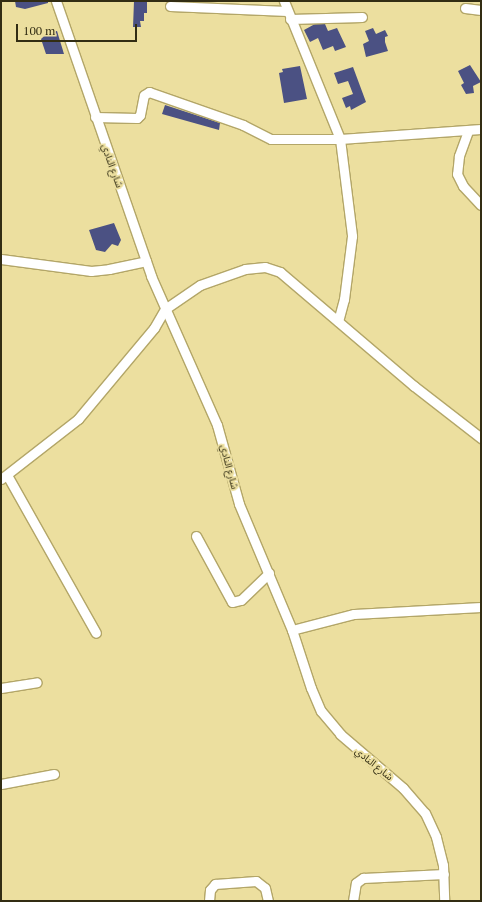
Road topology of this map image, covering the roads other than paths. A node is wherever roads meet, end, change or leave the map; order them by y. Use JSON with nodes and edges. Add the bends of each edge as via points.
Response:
{"nodes":[{"id":1,"x":56,"y":1,"type":"edge"},
{"id":2,"x":284,"y":1,"type":"edge"},
{"id":3,"x":170,"y":6,"type":"dead end"},
{"id":4,"x":465,"y":8,"type":"dead end"},
{"id":5,"x":481,"y":10,"type":"edge"},
{"id":6,"x":289,"y":15,"type":"junction"},
{"id":7,"x":362,"y":17,"type":"dead end"},
{"id":8,"x":95,"y":117,"type":"junction"},
{"id":9,"x":481,"y":130,"type":"edge"},
{"id":10,"x":468,"y":131,"type":"junction"},
{"id":11,"x":340,"y":139,"type":"junction"},
{"id":12,"x":481,"y":205,"type":"edge"},
{"id":13,"x":1,"y":259,"type":"edge"},
{"id":14,"x":146,"y":261,"type":"junction"},
{"id":15,"x":165,"y":309,"type":"junction"},
{"id":16,"x":338,"y":321,"type":"junction"},
{"id":17,"x":481,"y":438,"type":"edge"},
{"id":18,"x":4,"y":477,"type":"edge"},
{"id":19,"x":196,"y":536,"type":"dead end"},
{"id":20,"x":269,"y":573,"type":"junction"},
{"id":21,"x":481,"y":607,"type":"edge"},
{"id":22,"x":292,"y":630,"type":"junction"},
{"id":23,"x":96,"y":633,"type":"dead end"},
{"id":24,"x":37,"y":682,"type":"dead end"},
{"id":25,"x":1,"y":688,"type":"edge"},
{"id":26,"x":54,"y":774,"type":"dead end"},
{"id":27,"x":1,"y":784,"type":"edge"},
{"id":28,"x":444,"y":874,"type":"junction"},
{"id":29,"x":209,"y":901,"type":"edge"},
{"id":30,"x":268,"y":901,"type":"edge"},
{"id":31,"x":353,"y":901,"type":"edge"},
{"id":32,"x":444,"y":901,"type":"edge"}],
"edges":[{"from":1,"to":8,"type":"street","name":"شارع النادي"},
{"from":2,"to":6,"type":"street"},
{"from":3,"to":6,"type":"street"},
{"from":4,"to":5,"type":"street"},
{"from":6,"to":7,"type":"street"},
{"from":6,"to":11,"type":"street"},
{"from":8,"to":11,"type":"street","via":[[137,118],[144,96],[149,92],[244,125],[271,140]]},
{"from":8,"to":14,"type":"street","name":"شارع النادي"},
{"from":9,"to":10,"type":"street"},
{"from":10,"to":11,"type":"street"},
{"from":10,"to":12,"type":"street","via":[[459,156],[458,174],[463,186]]},
{"from":11,"to":16,"type":"street","via":[[352,236],[344,298]]},
{"from":13,"to":14,"type":"street","via":[[91,271]]},
{"from":14,"to":15,"type":"street","name":"شارع النادي"},
{"from":15,"to":16,"type":"street","via":[[187,293],[224,275],[245,268],[265,267],[280,272]]},
{"from":15,"to":18,"type":"street","via":[[154,328],[78,419]]},
{"from":15,"to":20,"type":"street","name":"شارع النادي","via":[[217,425],[239,504]]},
{"from":16,"to":17,"type":"street"},
{"from":18,"to":23,"type":"street"},
{"from":19,"to":20,"type":"street","via":[[232,602],[240,600]]},
{"from":20,"to":22,"type":"street","name":"شارع النادي"},
{"from":21,"to":22,"type":"street","via":[[354,614]]},
{"from":22,"to":28,"type":"street","name":"شارع النادي","via":[[321,711],[340,734],[404,788],[425,813],[439,847]]},
{"from":24,"to":25,"type":"street"},
{"from":26,"to":27,"type":"street"},
{"from":28,"to":31,"type":"street","via":[[362,878],[356,883]]},
{"from":28,"to":32,"type":"street","name":"شارع النادي"},
{"from":29,"to":30,"type":"street","via":[[210,890],[216,884],[256,881],[265,888]]}]}
